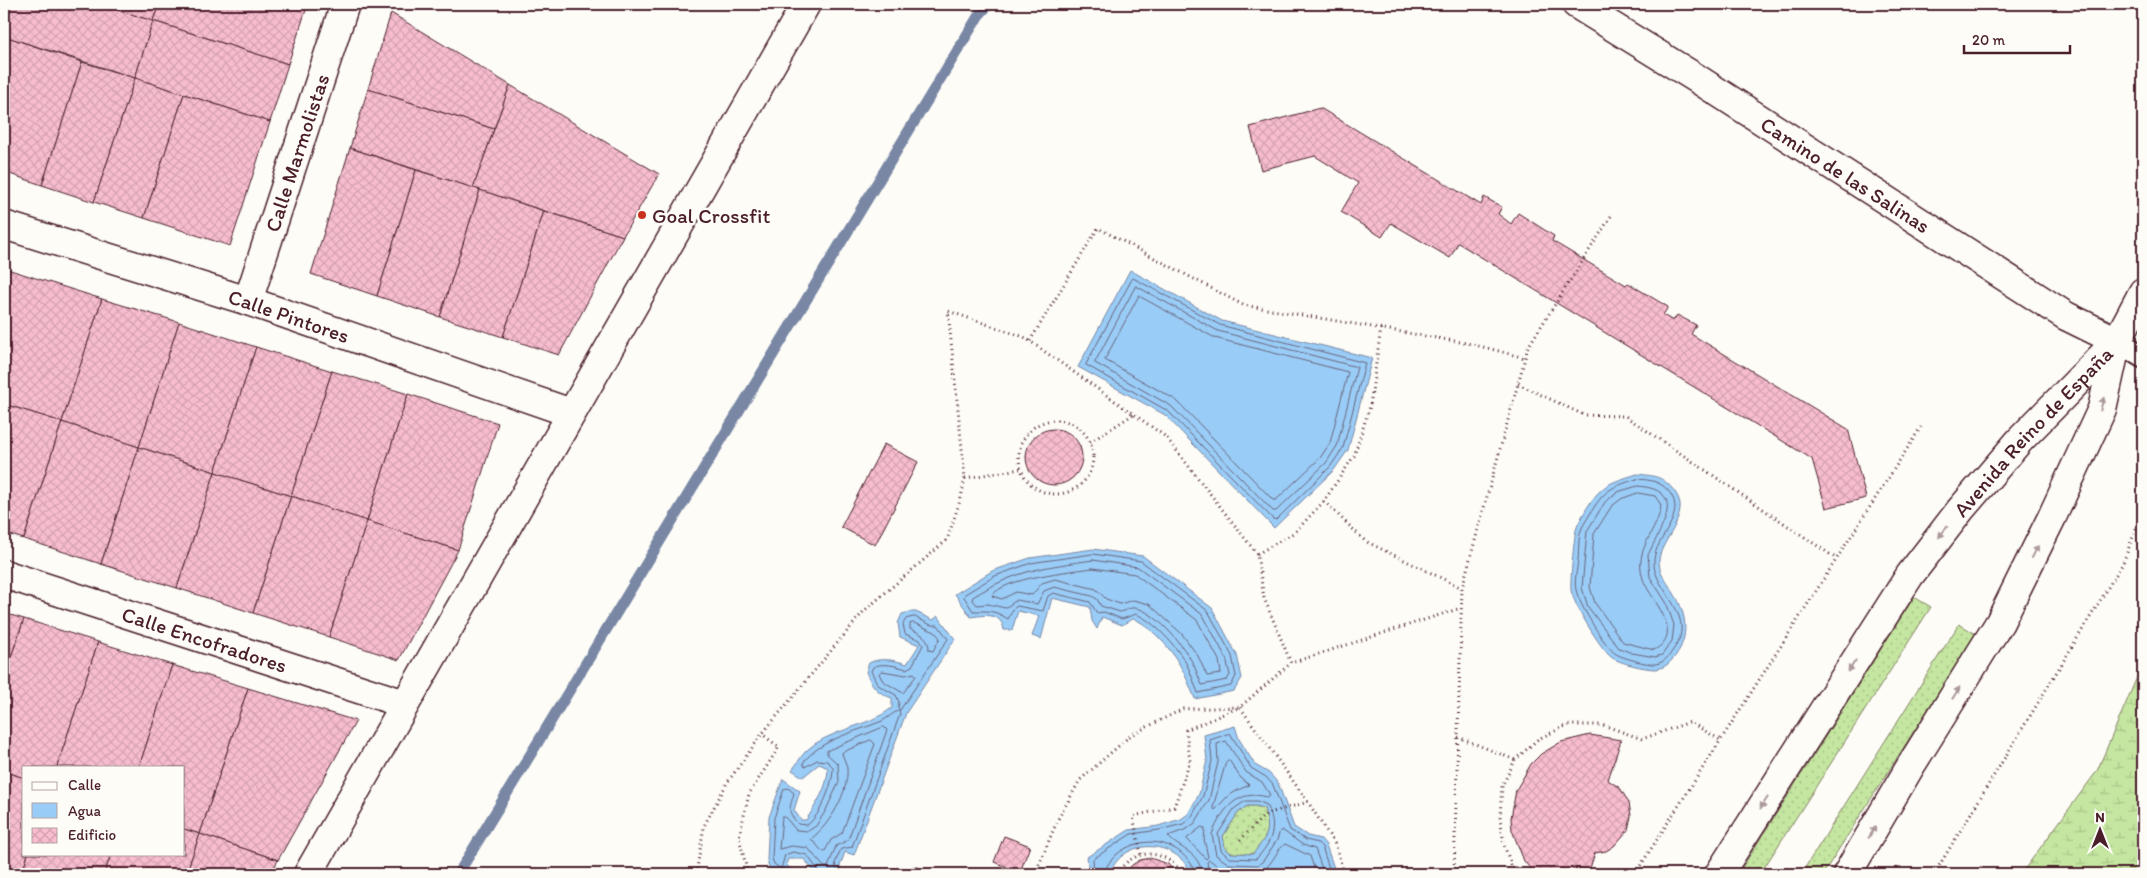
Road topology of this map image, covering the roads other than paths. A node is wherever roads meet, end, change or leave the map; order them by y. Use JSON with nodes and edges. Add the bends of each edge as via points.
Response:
{"nodes":[{"id":1,"x":345,"y":4,"type":"edge"},
{"id":2,"x":806,"y":4,"type":"edge"},
{"id":3,"x":1576,"y":4,"type":"edge"},
{"id":4,"x":4,"y":225,"type":"edge"},
{"id":5,"x":2143,"y":292,"type":"edge"},
{"id":6,"x":248,"y":301,"type":"junction"},
{"id":7,"x":2117,"y":341,"type":"junction"},
{"id":8,"x":2143,"y":357,"type":"edge"},
{"id":9,"x":571,"y":413,"type":"junction"},
{"id":10,"x":4,"y":574,"type":"edge"},
{"id":11,"x":406,"y":704,"type":"junction"},
{"id":12,"x":308,"y":874,"type":"edge"},
{"id":13,"x":1718,"y":874,"type":"edge"},
{"id":14,"x":1847,"y":874,"type":"edge"}],
"edges":[{"from":1,"to":6,"type":"street","name":"Calle Marmolistas"},
{"from":2,"to":9,"type":"street"},
{"from":3,"to":7,"type":"street","name":"Camino de las Salinas","via":[[2066,316]]},
{"from":4,"to":6,"type":"street","name":"Calle Pintores"},
{"from":5,"to":7,"type":"street"},
{"from":6,"to":9,"type":"street","name":"Calle Pintores"},
{"from":7,"to":8,"type":"lane"},
{"from":7,"to":13,"type":"street","name":"Avenida Reino de España","one_way":true,"via":[[2020,440],[1910,575]]},
{"from":14,"to":7,"type":"street","name":"Avenida Reino de España","one_way":true,"via":[[2000,622],[2102,409]]},
{"from":9,"to":11,"type":"street"},
{"from":10,"to":11,"type":"street","name":"Calle Encofradores"},
{"from":11,"to":12,"type":"street"}]}
